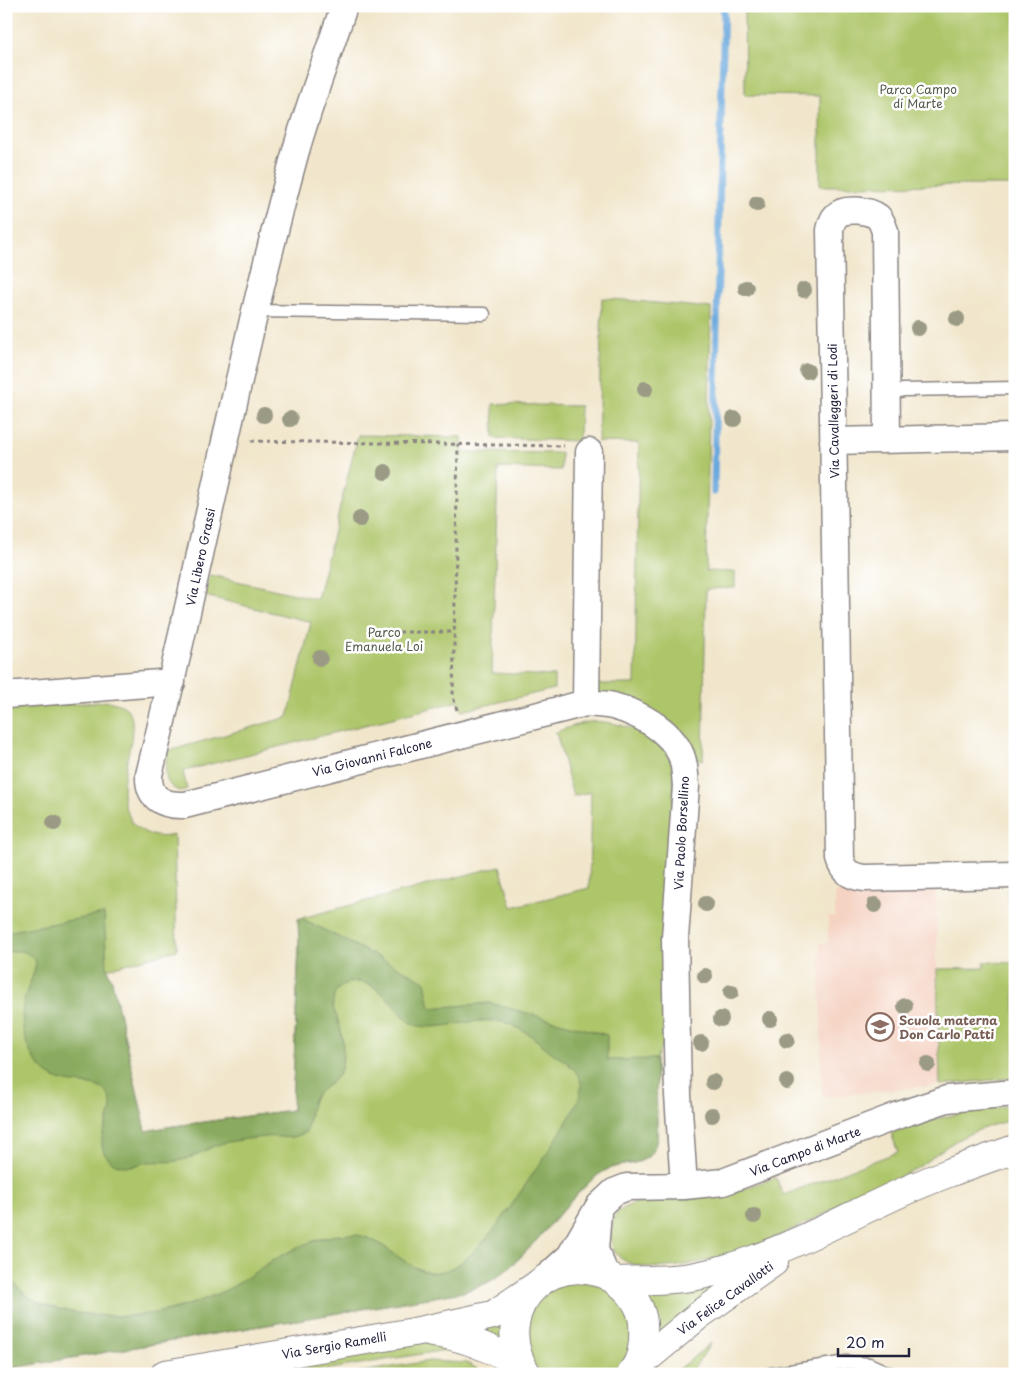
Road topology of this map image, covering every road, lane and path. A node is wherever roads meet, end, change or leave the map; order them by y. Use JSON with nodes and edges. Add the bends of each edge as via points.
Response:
{"nodes":[{"id":1,"x":344,"y":6,"type":"edge"},
{"id":2,"x":254,"y":311,"type":"junction"},
{"id":3,"x":484,"y":314,"type":"dead end"},
{"id":4,"x":1015,"y":388,"type":"edge"},
{"id":5,"x":887,"y":404,"type":"junction"},
{"id":6,"x":1015,"y":437,"type":"edge"},
{"id":7,"x":887,"y":439,"type":"junction"},
{"id":8,"x":225,"y":441,"type":"junction"},
{"id":9,"x":833,"y":441,"type":"junction"},
{"id":10,"x":458,"y":444,"type":"junction"},
{"id":11,"x":589,"y":452,"type":"joint"},
{"id":12,"x":399,"y":632,"type":"dead end"},
{"id":13,"x":454,"y":632,"type":"junction"},
{"id":14,"x":172,"y":682,"type":"junction"},
{"id":15,"x":6,"y":695,"type":"edge"},
{"id":16,"x":586,"y":703,"type":"junction"},
{"id":17,"x":464,"y":734,"type":"junction"},
{"id":18,"x":159,"y":800,"type":"joint"},
{"id":19,"x":1015,"y":875,"type":"edge"},
{"id":20,"x":1015,"y":1093,"type":"edge"},
{"id":21,"x":1015,"y":1150,"type":"edge"},
{"id":22,"x":684,"y":1186,"type":"junction"},
{"id":23,"x":599,"y":1206,"type":"junction"},
{"id":24,"x":820,"y":1232,"type":"junction"},
{"id":25,"x":611,"y":1278,"type":"junction"},
{"id":26,"x":541,"y":1282,"type":"junction"},
{"id":27,"x":414,"y":1332,"type":"junction"},
{"id":28,"x":523,"y":1368,"type":"edge"},
{"id":29,"x":633,"y":1371,"type":"edge"},
{"id":30,"x":165,"y":1374,"type":"edge"},
{"id":31,"x":770,"y":1374,"type":"edge"},
{"id":32,"x":891,"y":1374,"type":"edge"}],
"edges":[{"from":1,"to":2,"type":"street","name":"Via Libero Grassi","via":[[296,152]]},
{"from":2,"to":3,"type":"lane"},
{"from":2,"to":8,"type":"street","name":"Via Libero Grassi"},
{"from":4,"to":5,"type":"lane","via":[[903,390],[892,393]]},
{"from":5,"to":7,"type":"street","name":"Via Cavalleggeri di Lodi"},
{"from":5,"to":9,"type":"street","name":"Via Cavalleggeri di Lodi","via":[[885,231],[878,218],[845,211],[837,215],[830,230]]},
{"from":6,"to":7,"type":"street"},
{"from":7,"to":9,"type":"street"},
{"from":8,"to":10,"type":"path"},
{"from":8,"to":14,"type":"street","name":"Via Libero Grassi"},
{"from":9,"to":19,"type":"street","name":"Via Cavalleggeri di Lodi","via":[[842,867],[847,873],[864,878]]},
{"from":10,"to":11,"type":"path","via":[[577,446]]},
{"from":10,"to":13,"type":"path"},
{"from":11,"to":16,"type":"street"},
{"from":12,"to":13,"type":"path"},
{"from":13,"to":17,"type":"path","via":[[453,697]]},
{"from":14,"to":15,"type":"street"},
{"from":14,"to":18,"type":"street","name":"Via Libero Grassi","via":[[149,775],[148,785]]},
{"from":16,"to":17,"type":"street","name":"Via Giovanni Falcone"},
{"from":16,"to":22,"type":"street","name":"Via Paolo Borsellino","via":[[613,706],[639,716],[659,728],[673,741],[681,755],[686,786],[674,938]]},
{"from":17,"to":18,"type":"street","name":"Via Giovanni Falcone","via":[[185,805]]},
{"from":20,"to":22,"type":"street","name":"Via Campo di Marte","via":[[948,1099],[723,1182]]},
{"from":21,"to":24,"type":"street","name":"Via Felice Cavallotti","via":[[919,1184]]},
{"from":22,"to":23,"type":"street","name":"Via Campo di Marte","via":[[627,1187],[614,1192]]},
{"from":23,"to":25,"type":"street","via":[[595,1250]]},
{"from":23,"to":26,"type":"street","name":"Via Campo di Marte","via":[[570,1256]]},
{"from":24,"to":25,"type":"street","name":"Via Felice Cavallotti","via":[[709,1274],[681,1279]]},
{"from":24,"to":29,"type":"street","name":"Via Felice Cavallotti","via":[[699,1315]]},
{"from":25,"to":26,"type":"street","name":"Via Felice Cavallotti","via":[[590,1270],[573,1269]]},
{"from":25,"to":29,"type":"street","name":"Via Felice Cavallotti","via":[[628,1291],[643,1319],[644,1341]]},
{"from":26,"to":27,"type":"street","name":"Via Sergio Ramelli","via":[[493,1315]]},
{"from":26,"to":28,"type":"street","via":[[516,1314],[514,1344]]},
{"from":27,"to":28,"type":"street","name":"Via Sergio Ramelli","via":[[474,1342]]},
{"from":27,"to":30,"type":"street","name":"Via Sergio Ramelli"},
{"from":31,"to":32,"type":"lane","via":[[847,1362],[869,1364]]}]}
